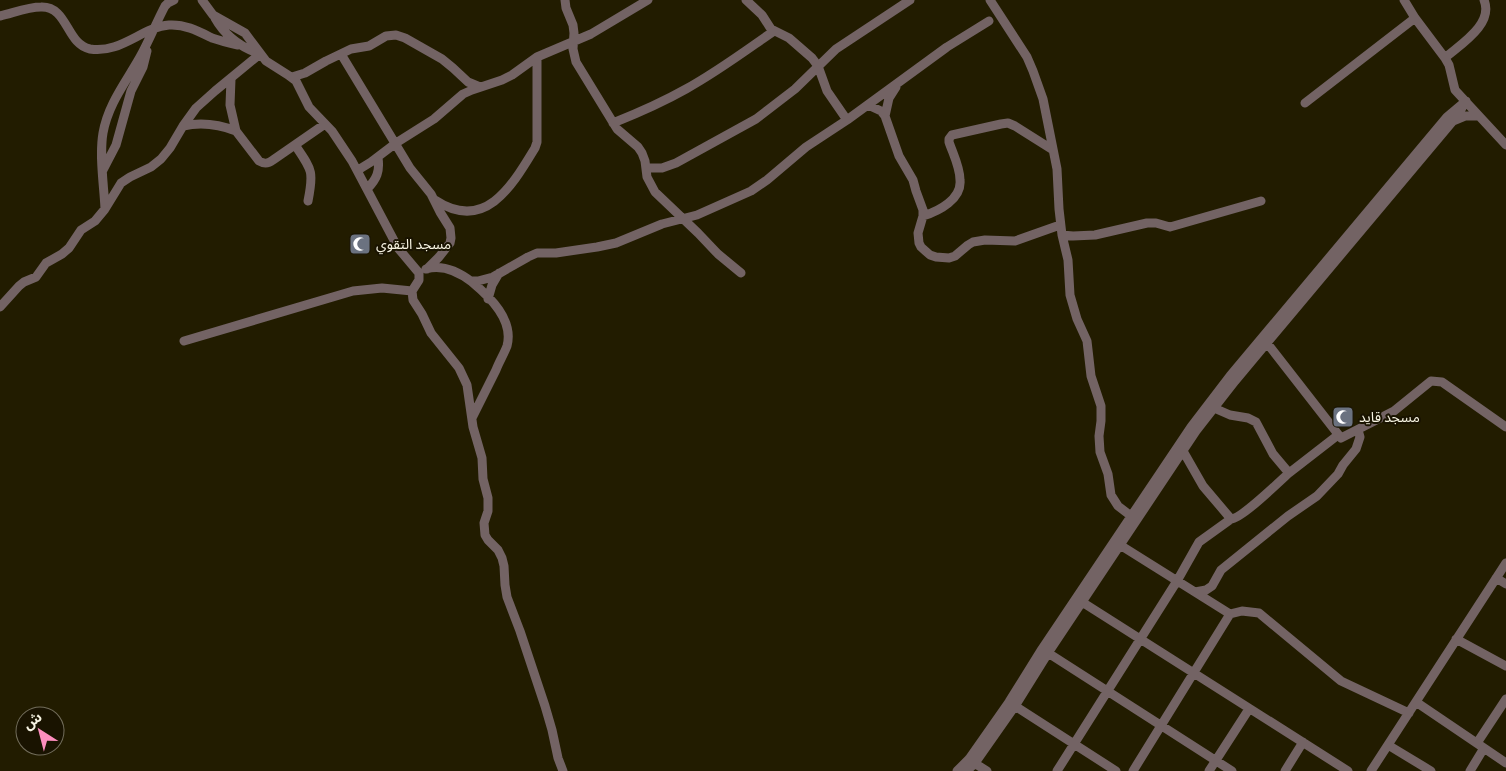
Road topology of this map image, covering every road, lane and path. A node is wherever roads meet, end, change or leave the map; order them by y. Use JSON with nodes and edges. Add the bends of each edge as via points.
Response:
{"nodes":[{"id":1,"x":174,"y":0,"type":"edge"},
{"id":2,"x":202,"y":0,"type":"edge"},
{"id":3,"x":565,"y":0,"type":"edge"},
{"id":4,"x":648,"y":0,"type":"edge"},
{"id":5,"x":746,"y":0,"type":"edge"},
{"id":6,"x":910,"y":0,"type":"edge"},
{"id":7,"x":990,"y":0,"type":"edge"},
{"id":8,"x":1404,"y":0,"type":"edge"},
{"id":9,"x":1484,"y":0,"type":"edge"},
{"id":10,"x":213,"y":15,"type":"junction"},
{"id":11,"x":0,"y":16,"type":"edge"},
{"id":12,"x":1415,"y":18,"type":"junction"},
{"id":13,"x":989,"y":21,"type":"dead end"},
{"id":14,"x":154,"y":29,"type":"junction"},
{"id":15,"x":774,"y":31,"type":"junction"},
{"id":16,"x":573,"y":42,"type":"junction"},
{"id":17,"x":147,"y":44,"type":"junction"},
{"id":18,"x":240,"y":46,"type":"junction"},
{"id":19,"x":260,"y":54,"type":"junction"},
{"id":20,"x":342,"y":54,"type":"junction"},
{"id":21,"x":537,"y":57,"type":"junction"},
{"id":22,"x":1445,"y":58,"type":"junction"},
{"id":23,"x":818,"y":66,"type":"junction"},
{"id":24,"x":292,"y":78,"type":"junction"},
{"id":25,"x":231,"y":79,"type":"junction"},
{"id":26,"x":899,"y":82,"type":"junction"},
{"id":27,"x":480,"y":87,"type":"junction"},
{"id":28,"x":1466,"y":102,"type":"junction"},
{"id":29,"x":1305,"y":103,"type":"dead end"},
{"id":30,"x":868,"y":105,"type":"junction"},
{"id":31,"x":885,"y":116,"type":"junction"},
{"id":32,"x":1480,"y":116,"type":"junction"},
{"id":33,"x":847,"y":120,"type":"junction"},
{"id":34,"x":1452,"y":122,"type":"junction"},
{"id":35,"x":325,"y":124,"type":"junction"},
{"id":36,"x":613,"y":124,"type":"junction"},
{"id":37,"x":182,"y":126,"type":"junction"},
{"id":38,"x":236,"y":131,"type":"junction"},
{"id":39,"x":396,"y":143,"type":"junction"},
{"id":40,"x":295,"y":145,"type":"junction"},
{"id":41,"x":1506,"y":145,"type":"edge"},
{"id":42,"x":1053,"y":150,"type":"junction"},
{"id":43,"x":378,"y":158,"type":"junction"},
{"id":44,"x":646,"y":168,"type":"junction"},
{"id":45,"x":103,"y":170,"type":"junction"},
{"id":46,"x":358,"y":170,"type":"junction"},
{"id":47,"x":368,"y":189,"type":"junction"},
{"id":48,"x":434,"y":200,"type":"junction"},
{"id":49,"x":308,"y":201,"type":"dead end"},
{"id":50,"x":1261,"y":201,"type":"dead end"},
{"id":51,"x":105,"y":210,"type":"junction"},
{"id":52,"x":923,"y":216,"type":"junction"},
{"id":53,"x":683,"y":220,"type":"junction"},
{"id":54,"x":1060,"y":225,"type":"junction"},
{"id":55,"x":1062,"y":235,"type":"junction"},
{"id":56,"x":423,"y":271,"type":"junction"},
{"id":57,"x":499,"y":273,"type":"junction"},
{"id":58,"x":741,"y":273,"type":"dead end"},
{"id":59,"x":471,"y":281,"type":"junction"},
{"id":60,"x":412,"y":291,"type":"junction"},
{"id":61,"x":488,"y":299,"type":"junction"},
{"id":62,"x":0,"y":307,"type":"edge"},
{"id":63,"x":184,"y":341,"type":"dead end"},
{"id":64,"x":1267,"y":342,"type":"junction"},
{"id":65,"x":1214,"y":408,"type":"junction"},
{"id":66,"x":472,"y":419,"type":"junction"},
{"id":67,"x":1506,"y":427,"type":"edge"},
{"id":68,"x":1358,"y":430,"type":"junction"},
{"id":69,"x":1338,"y":435,"type":"junction"},
{"id":70,"x":1183,"y":451,"type":"junction"},
{"id":71,"x":1289,"y":473,"type":"junction"},
{"id":72,"x":1131,"y":516,"type":"junction"},
{"id":73,"x":1231,"y":519,"type":"junction"},
{"id":74,"x":1120,"y":545,"type":"junction"},
{"id":75,"x":1506,"y":563,"type":"edge"},
{"id":76,"x":1496,"y":578,"type":"junction"},
{"id":77,"x":1177,"y":581,"type":"junction"},
{"id":78,"x":1506,"y":584,"type":"edge"},
{"id":79,"x":1195,"y":592,"type":"junction"},
{"id":80,"x":1082,"y":602,"type":"junction"},
{"id":81,"x":1230,"y":614,"type":"junction"},
{"id":82,"x":1140,"y":639,"type":"junction"},
{"id":83,"x":1456,"y":639,"type":"junction"},
{"id":84,"x":1045,"y":651,"type":"junction"},
{"id":85,"x":1506,"y":666,"type":"edge"},
{"id":86,"x":1194,"y":673,"type":"junction"},
{"id":87,"x":1108,"y":691,"type":"junction"},
{"id":88,"x":1506,"y":699,"type":"edge"},
{"id":89,"x":1416,"y":702,"type":"junction"},
{"id":90,"x":1015,"y":706,"type":"junction"},
{"id":91,"x":1249,"y":708,"type":"junction"},
{"id":92,"x":1409,"y":713,"type":"junction"},
{"id":93,"x":1162,"y":726,"type":"junction"},
{"id":94,"x":1303,"y":742,"type":"junction"},
{"id":95,"x":1074,"y":744,"type":"junction"},
{"id":96,"x":1388,"y":745,"type":"junction"},
{"id":97,"x":1480,"y":746,"type":"junction"},
{"id":98,"x":1216,"y":760,"type":"junction"},
{"id":99,"x":972,"y":761,"type":"junction"},
{"id":100,"x":1506,"y":763,"type":"edge"},
{"id":101,"x":1428,"y":770,"type":"edge"},
{"id":102,"x":563,"y":771,"type":"edge"},
{"id":103,"x":958,"y":771,"type":"edge"},
{"id":104,"x":967,"y":771,"type":"edge"},
{"id":105,"x":988,"y":771,"type":"edge"},
{"id":106,"x":1057,"y":771,"type":"edge"},
{"id":107,"x":1116,"y":771,"type":"edge"},
{"id":108,"x":1133,"y":771,"type":"edge"},
{"id":109,"x":1209,"y":771,"type":"edge"},
{"id":110,"x":1232,"y":771,"type":"edge"},
{"id":111,"x":1284,"y":771,"type":"edge"},
{"id":112,"x":1348,"y":771,"type":"edge"},
{"id":113,"x":1372,"y":771,"type":"edge"},
{"id":114,"x":1470,"y":771,"type":"edge"}],
"edges":[{"from":1,"to":14,"type":"street","via":[[165,6]]},
{"from":2,"to":10,"type":"street"},
{"from":3,"to":16,"type":"street","via":[[573,24]]},
{"from":4,"to":16,"type":"street"},
{"from":5,"to":15,"type":"street"},
{"from":6,"to":23,"type":"street","via":[[836,49]]},
{"from":7,"to":42,"type":"street","via":[[1033,71],[1043,99]]},
{"from":8,"to":12,"type":"street"},
{"from":9,"to":22,"type":"street","via":[[1486,15],[1481,25]]},
{"from":10,"to":18,"type":"street"},
{"from":10,"to":19,"type":"street","via":[[246,33]]},
{"from":11,"to":14,"type":"street","via":[[48,7],[60,15],[76,41],[92,49],[120,45]]},
{"from":12,"to":22,"type":"street"},
{"from":12,"to":29,"type":"street"},
{"from":13,"to":26,"type":"street"},
{"from":14,"to":17,"type":"street"},
{"from":14,"to":18,"type":"street","via":[[186,26]]},
{"from":15,"to":23,"type":"street","via":[[797,44]]},
{"from":15,"to":36,"type":"street","via":[[687,89]]},
{"from":16,"to":21,"type":"street"},
{"from":16,"to":36,"type":"street","via":[[576,62]]},
{"from":17,"to":45,"type":"street","via":[[119,137]]},
{"from":17,"to":45,"type":"street","via":[[108,115],[102,142]]},
{"from":18,"to":19,"type":"street"},
{"from":19,"to":24,"type":"street"},
{"from":19,"to":25,"type":"street"},
{"from":20,"to":24,"type":"street"},
{"from":20,"to":27,"type":"street","via":[[369,46],[386,36],[401,36],[448,63],[468,82]]},
{"from":20,"to":39,"type":"street"},
{"from":21,"to":27,"type":"street","via":[[502,80]]},
{"from":21,"to":48,"type":"street","via":[[535,148],[513,182],[501,197],[483,208],[455,209]]},
{"from":22,"to":28,"type":"street","via":[[1454,87]]},
{"from":23,"to":33,"type":"street","via":[[827,91]]},
{"from":23,"to":44,"type":"street","via":[[782,100],[742,128],[669,167]]},
{"from":24,"to":35,"type":"street","via":[[309,107]]},
{"from":25,"to":37,"type":"street","via":[[202,102]]},
{"from":25,"to":38,"type":"street","via":[[230,105]]},
{"from":26,"to":30,"type":"street"},
{"from":26,"to":31,"type":"street","via":[[889,98]]},
{"from":27,"to":39,"type":"street","via":[[463,94]]},
{"from":28,"to":32,"type":"street"},
{"from":28,"to":34,"type":"street"},
{"from":28,"to":72,"type":"street","via":[[1446,117],[1230,376],[1190,427]]},
{"from":30,"to":31,"type":"street"},
{"from":30,"to":33,"type":"street"},
{"from":31,"to":52,"type":"street","via":[[899,156],[913,180]]},
{"from":32,"to":34,"type":"street","via":[[1465,116]]},
{"from":32,"to":41,"type":"street"},
{"from":33,"to":53,"type":"street","via":[[759,186]]},
{"from":34,"to":64,"type":"street"},
{"from":35,"to":40,"type":"street"},
{"from":35,"to":46,"type":"street"},
{"from":36,"to":44,"type":"street","via":[[638,147]]},
{"from":37,"to":38,"type":"street","via":[[200,123]]},
{"from":37,"to":51,"type":"street","via":[[166,153],[121,183]]},
{"from":38,"to":40,"type":"street","via":[[262,163],[270,162]]},
{"from":39,"to":43,"type":"street"},
{"from":39,"to":48,"type":"street"},
{"from":40,"to":49,"type":"street","via":[[311,172]]},
{"from":42,"to":52,"type":"street","via":[[1008,124],[952,135],[949,142],[960,176],[960,188],[948,202]]},
{"from":42,"to":54,"type":"street"},
{"from":43,"to":46,"type":"street"},
{"from":43,"to":47,"type":"street","via":[[378,175]]},
{"from":44,"to":53,"type":"street","via":[[655,192]]},
{"from":45,"to":51,"type":"street"},
{"from":46,"to":47,"type":"street"},
{"from":47,"to":56,"type":"street","via":[[398,248]]},
{"from":48,"to":56,"type":"street","via":[[452,238],[445,250]]},
{"from":50,"to":55,"type":"street","via":[[1170,227],[1147,222],[1095,235]]},
{"from":51,"to":62,"type":"street","via":[[81,230],[69,248],[46,263],[36,277],[19,286]]},
{"from":52,"to":54,"type":"street","via":[[919,243],[930,255],[943,258],[955,256],[973,242],[1015,241]]},
{"from":53,"to":57,"type":"street","via":[[662,224],[606,246],[537,253]]},
{"from":53,"to":58,"type":"street"},
{"from":54,"to":55,"type":"street"},
{"from":55,"to":72,"type":"street","via":[[1068,260],[1070,295],[1087,341],[1091,376],[1101,406],[1100,452],[1111,495],[1118,506]]},
{"from":56,"to":59,"type":"street","via":[[444,268]]},
{"from":56,"to":60,"type":"street"},
{"from":57,"to":59,"type":"street","via":[[486,280]]},
{"from":57,"to":61,"type":"street"},
{"from":59,"to":61,"type":"street"},
{"from":60,"to":63,"type":"street","via":[[382,288],[353,291]]},
{"from":60,"to":66,"type":"street","via":[[413,300],[431,334],[464,376]]},
{"from":61,"to":66,"type":"street","via":[[505,320],[508,337],[504,354]]},
{"from":64,"to":65,"type":"street"},
{"from":64,"to":69,"type":"street"},
{"from":65,"to":70,"type":"street"},
{"from":65,"to":71,"type":"street","via":[[1256,422],[1273,454]]},
{"from":66,"to":102,"type":"street","via":[[488,498],[485,535],[502,558],[507,596],[547,712]]},
{"from":67,"to":68,"type":"street","via":[[1442,382],[1431,381],[1394,411]]},
{"from":68,"to":69,"type":"street","via":[[1341,438]]},
{"from":68,"to":79,"type":"street","via":[[1360,437],[1356,449],[1317,496],[1221,570],[1212,586]]},
{"from":69,"to":71,"type":"street"},
{"from":70,"to":73,"type":"street","via":[[1203,486]]},
{"from":70,"to":74,"type":"street"},
{"from":71,"to":73,"type":"street","via":[[1253,505]]},
{"from":72,"to":84,"type":"street"},
{"from":73,"to":77,"type":"street","via":[[1199,542]]},
{"from":74,"to":77,"type":"street"},
{"from":74,"to":80,"type":"street"},
{"from":75,"to":76,"type":"street"},
{"from":76,"to":78,"type":"street"},
{"from":76,"to":83,"type":"street"},
{"from":77,"to":79,"type":"street"},
{"from":77,"to":82,"type":"street"},
{"from":79,"to":81,"type":"street"},
{"from":80,"to":82,"type":"street"},
{"from":80,"to":84,"type":"street"},
{"from":81,"to":86,"type":"street"},
{"from":81,"to":92,"type":"street","via":[[1242,611],[1259,613],[1341,681]]},
{"from":82,"to":86,"type":"street"},
{"from":82,"to":87,"type":"street"},
{"from":83,"to":85,"type":"street"},
{"from":83,"to":89,"type":"street"},
{"from":84,"to":87,"type":"street"},
{"from":84,"to":90,"type":"street"},
{"from":84,"to":99,"type":"street"},
{"from":86,"to":91,"type":"street"},
{"from":86,"to":93,"type":"street"},
{"from":87,"to":93,"type":"street"},
{"from":87,"to":95,"type":"street"},
{"from":88,"to":97,"type":"street"},
{"from":89,"to":92,"type":"street"},
{"from":89,"to":97,"type":"street"},
{"from":90,"to":95,"type":"street"},
{"from":90,"to":99,"type":"street"},
{"from":91,"to":94,"type":"street"},
{"from":91,"to":98,"type":"street"},
{"from":92,"to":96,"type":"street"},
{"from":93,"to":98,"type":"street"},
{"from":93,"to":108,"type":"street"},
{"from":94,"to":111,"type":"street"},
{"from":94,"to":112,"type":"street"},
{"from":95,"to":106,"type":"street"},
{"from":95,"to":107,"type":"street"},
{"from":96,"to":101,"type":"street"},
{"from":96,"to":113,"type":"street"},
{"from":97,"to":100,"type":"street"},
{"from":97,"to":114,"type":"street"},
{"from":98,"to":109,"type":"street"},
{"from":98,"to":110,"type":"street"},
{"from":99,"to":103,"type":"street"},
{"from":99,"to":104,"type":"street"},
{"from":99,"to":105,"type":"street"}]}
